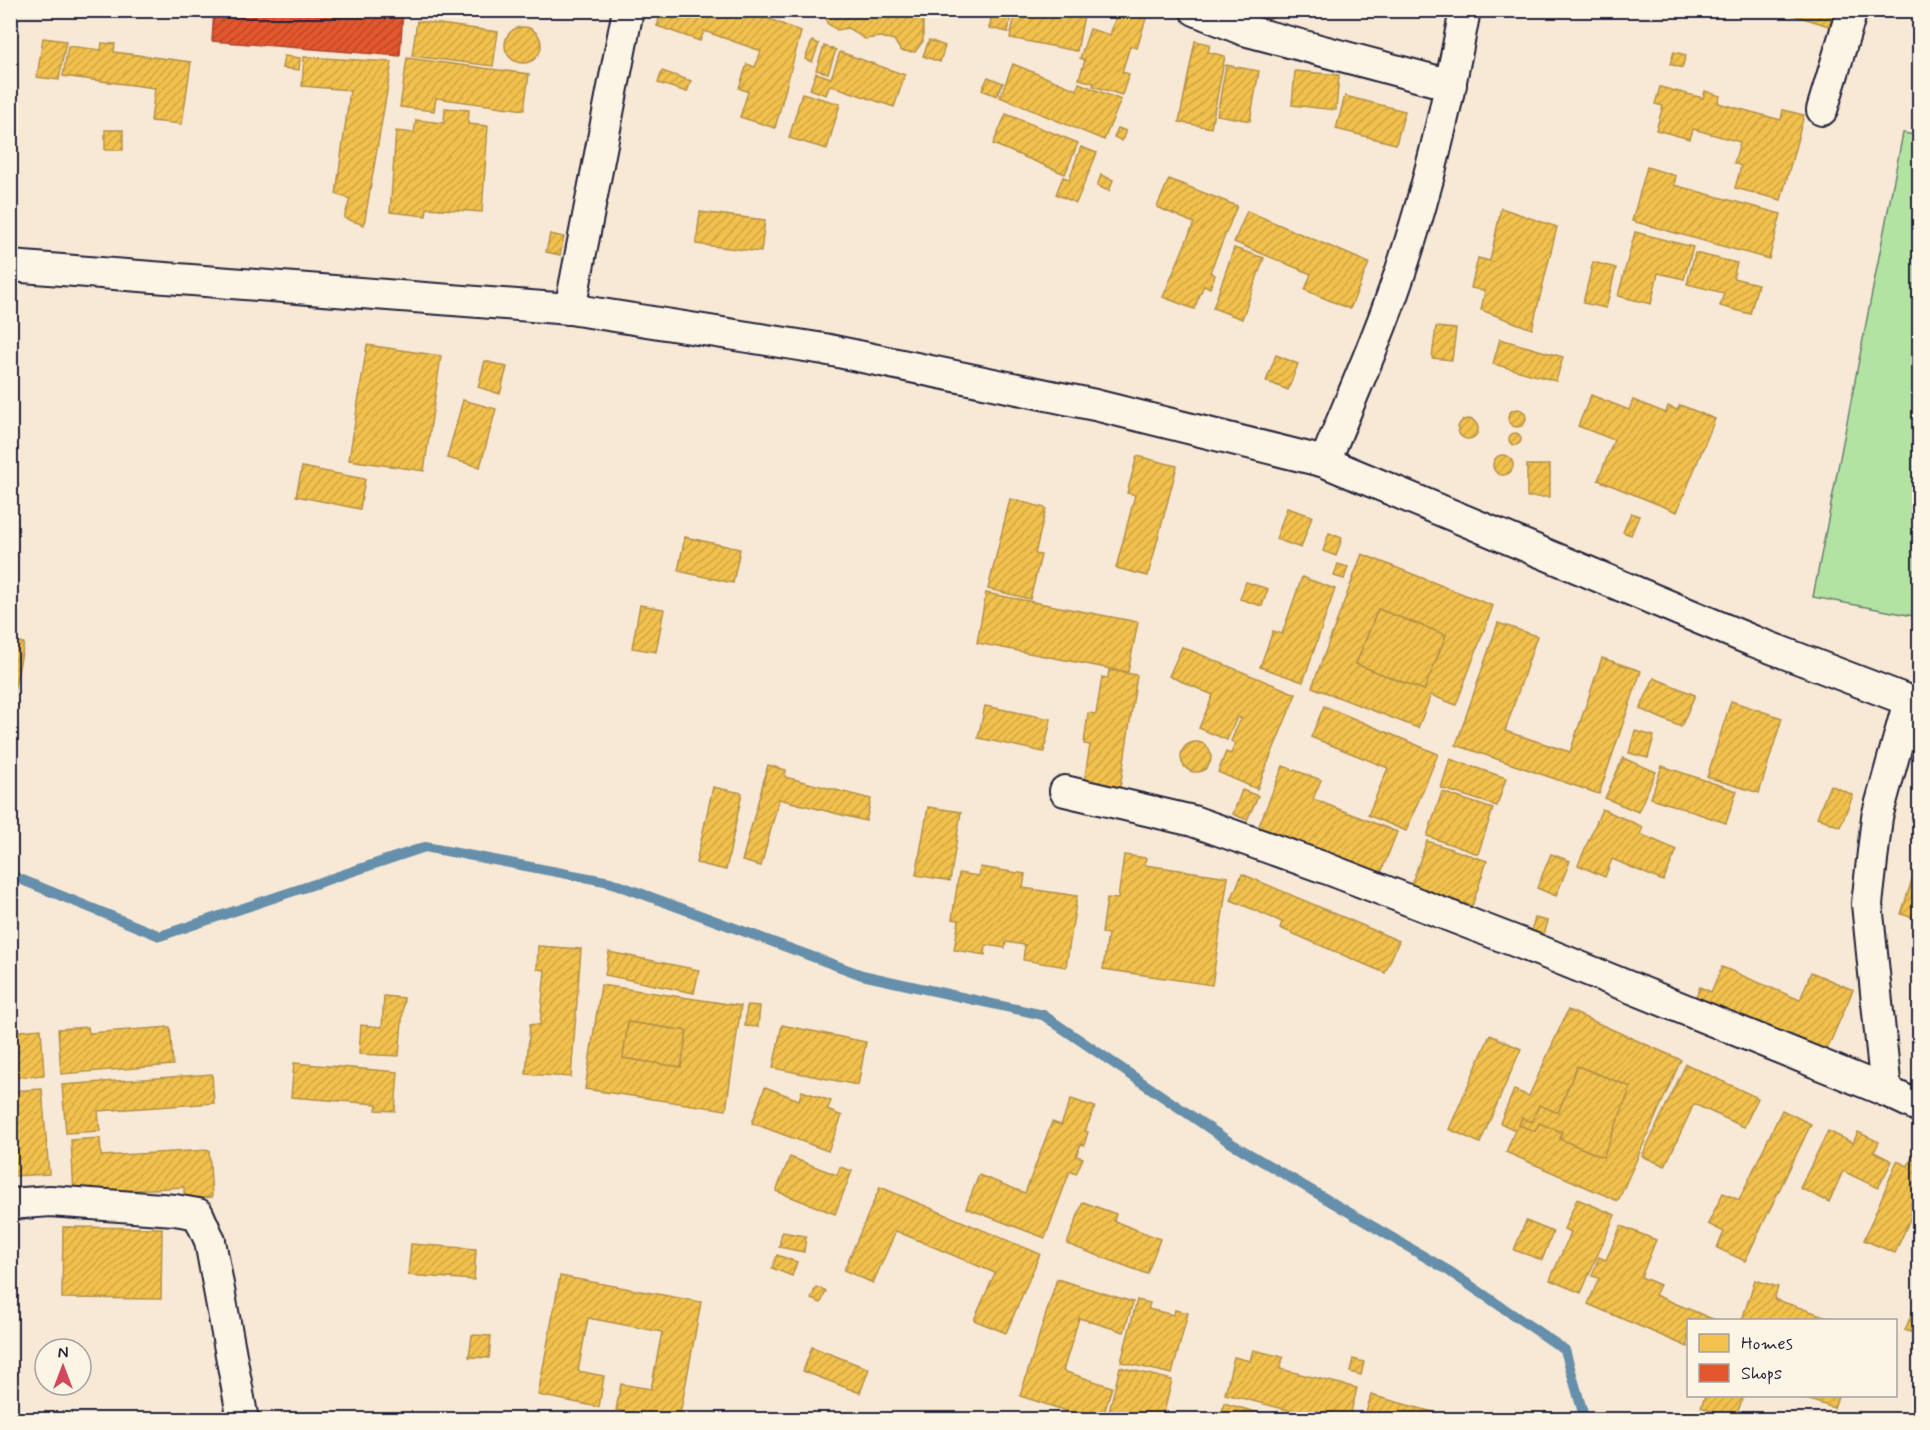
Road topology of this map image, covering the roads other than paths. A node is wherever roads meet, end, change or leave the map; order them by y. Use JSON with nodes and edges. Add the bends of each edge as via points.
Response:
{"nodes":[{"id":1,"x":628,"y":10,"type":"edge"},
{"id":2,"x":1195,"y":10,"type":"edge"},
{"id":3,"x":1465,"y":10,"type":"edge"},
{"id":4,"x":1852,"y":10,"type":"edge"},
{"id":5,"x":1451,"y":85,"type":"junction"},
{"id":6,"x":1822,"y":110,"type":"dead end"},
{"id":7,"x":10,"y":266,"type":"edge"},
{"id":8,"x":570,"y":309,"type":"junction"},
{"id":9,"x":1325,"y":462,"type":"junction"},
{"id":10,"x":1915,"y":703,"type":"edge"},
{"id":11,"x":1065,"y":791,"type":"dead end"},
{"id":12,"x":1886,"y":1091,"type":"junction"},
{"id":13,"x":1920,"y":1107,"type":"edge"},
{"id":14,"x":10,"y":1204,"type":"edge"},
{"id":15,"x":243,"y":1419,"type":"edge"}],
"edges":[{"from":1,"to":8,"type":"street"},
{"from":2,"to":5,"type":"street","via":[[1244,30]]},
{"from":3,"to":5,"type":"street"},
{"from":4,"to":6,"type":"street"},
{"from":5,"to":9,"type":"street","via":[[1425,191],[1393,292]]},
{"from":7,"to":8,"type":"street"},
{"from":8,"to":9,"type":"street","via":[[836,352],[1095,405]]},
{"from":9,"to":10,"type":"street","via":[[1753,641]]},
{"from":10,"to":12,"type":"street","via":[[1877,817],[1867,904]]},
{"from":11,"to":12,"type":"street","via":[[1193,821],[1328,869]]},
{"from":12,"to":13,"type":"street"},
{"from":14,"to":15,"type":"street","via":[[50,1201],[198,1214],[210,1241]]}]}
